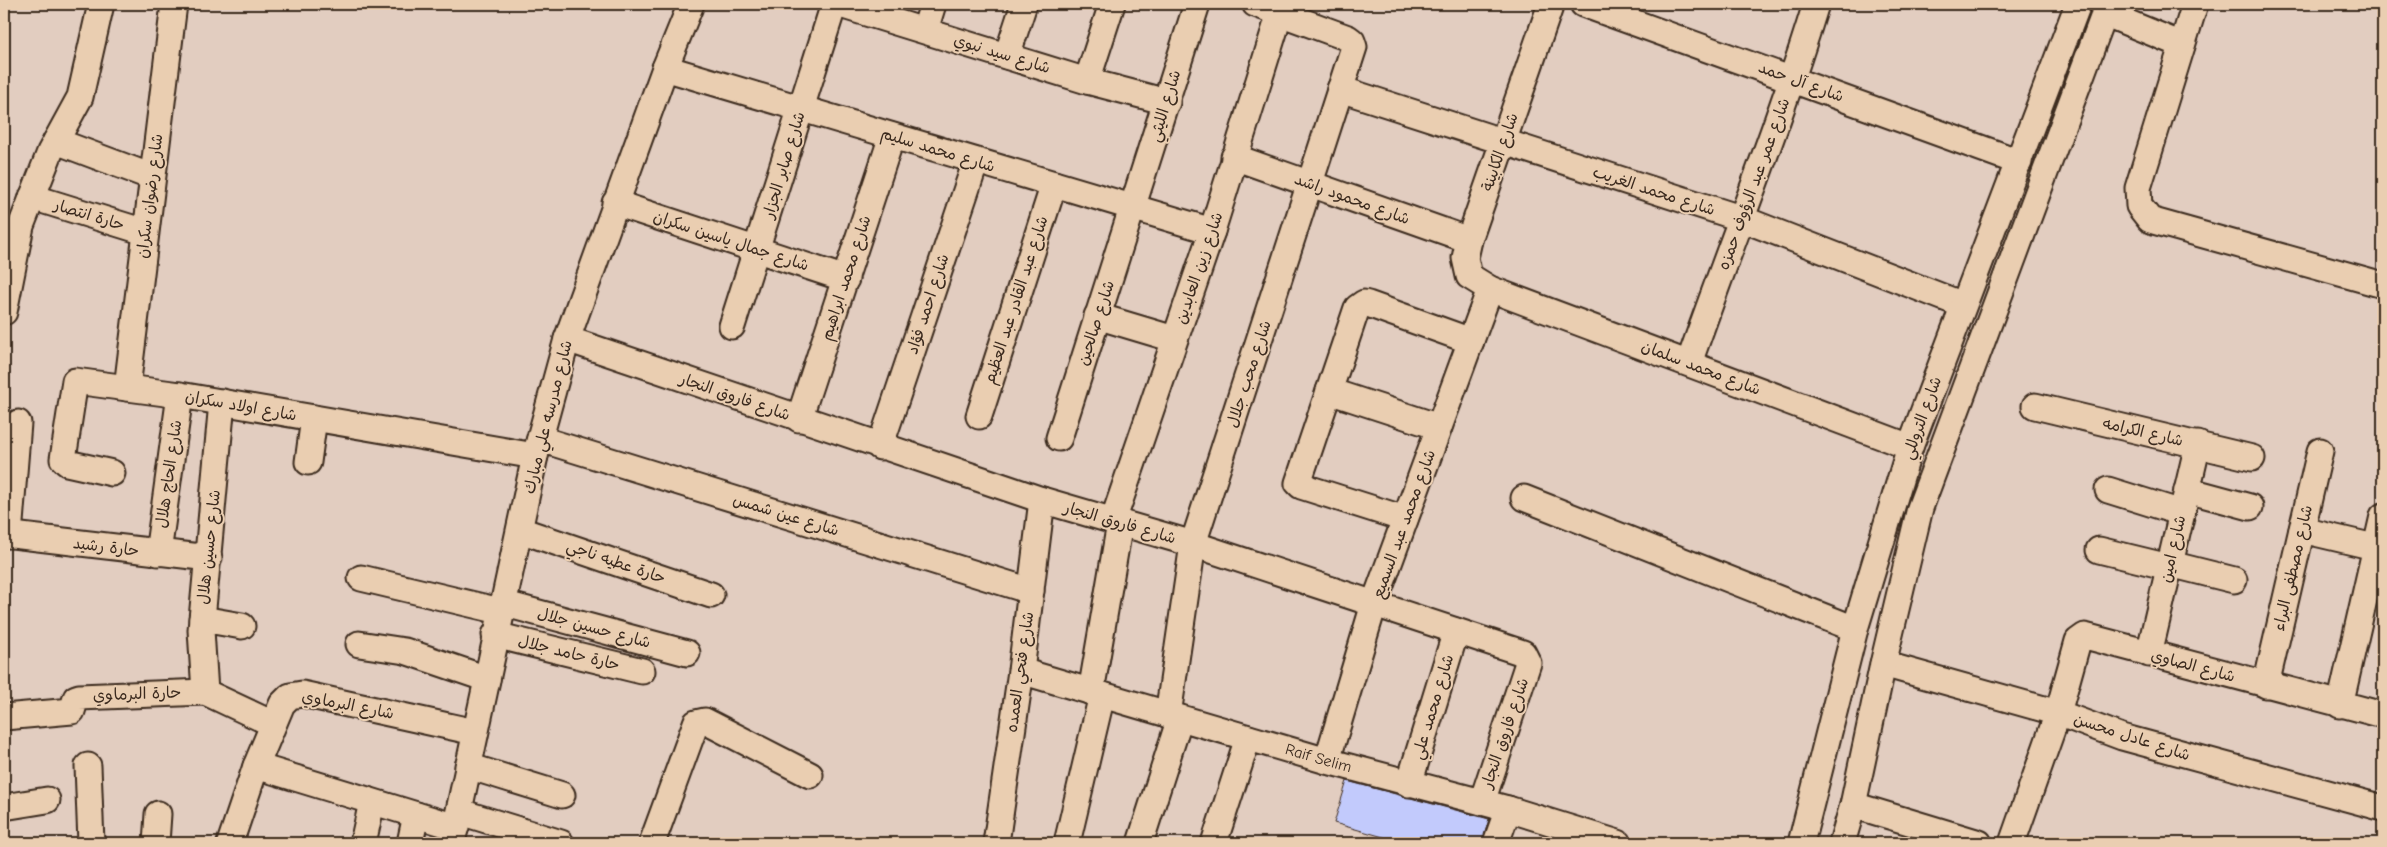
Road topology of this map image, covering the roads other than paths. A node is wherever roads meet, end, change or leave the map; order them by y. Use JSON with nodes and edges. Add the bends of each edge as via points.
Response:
{"nodes":[{"id":1,"x":101,"y":4,"type":"edge"},
{"id":2,"x":174,"y":4,"type":"edge"},
{"id":3,"x":691,"y":4,"type":"edge"},
{"id":4,"x":836,"y":4,"type":"edge"},
{"id":5,"x":933,"y":4,"type":"edge"},
{"id":6,"x":1024,"y":4,"type":"edge"},
{"id":7,"x":1112,"y":4,"type":"edge"},
{"id":8,"x":1197,"y":4,"type":"edge"},
{"id":9,"x":1255,"y":4,"type":"edge"},
{"id":10,"x":1551,"y":4,"type":"edge"},
{"id":11,"x":1583,"y":4,"type":"edge"},
{"id":12,"x":1816,"y":4,"type":"edge"},
{"id":13,"x":2078,"y":4,"type":"edge"},
{"id":14,"x":2195,"y":4,"type":"edge"},
{"id":15,"x":2106,"y":9,"type":"edge"},
{"id":16,"x":1624,"y":11,"type":"edge"},
{"id":17,"x":1280,"y":13,"type":"junction"},
{"id":18,"x":925,"y":30,"type":"junction"},
{"id":19,"x":2182,"y":44,"type":"junction"},
{"id":20,"x":1007,"y":56,"type":"junction"},
{"id":21,"x":664,"y":68,"type":"junction"},
{"id":22,"x":1793,"y":79,"type":"junction"},
{"id":23,"x":1086,"y":81,"type":"junction"},
{"id":24,"x":1340,"y":89,"type":"junction"},
{"id":25,"x":1167,"y":102,"type":"junction"},
{"id":26,"x":801,"y":109,"type":"junction"},
{"id":27,"x":892,"y":136,"type":"junction"},
{"id":28,"x":56,"y":141,"type":"junction"},
{"id":29,"x":1503,"y":143,"type":"junction"},
{"id":30,"x":1234,"y":157,"type":"junction"},
{"id":31,"x":976,"y":161,"type":"junction"},
{"id":32,"x":2019,"y":162,"type":"junction"},
{"id":33,"x":152,"y":177,"type":"junction"},
{"id":34,"x":1054,"y":184,"type":"junction"},
{"id":35,"x":1311,"y":184,"type":"junction"},
{"id":36,"x":32,"y":197,"type":"junction"},
{"id":37,"x":615,"y":203,"type":"junction"},
{"id":38,"x":1134,"y":208,"type":"junction"},
{"id":39,"x":1740,"y":218,"type":"junction"},
{"id":40,"x":1212,"y":231,"type":"junction"},
{"id":41,"x":145,"y":232,"type":"junction"},
{"id":42,"x":1469,"y":240,"type":"junction"},
{"id":43,"x":757,"y":250,"type":"junction"},
{"id":44,"x":846,"y":279,"type":"junction"},
{"id":45,"x":2383,"y":285,"type":"edge"},
{"id":46,"x":1490,"y":289,"type":"junction"},
{"id":47,"x":1963,"y":305,"type":"junction"},
{"id":48,"x":4,"y":312,"type":"edge"},
{"id":49,"x":1097,"y":316,"type":"junction"},
{"id":50,"x":732,"y":326,"type":"dead end"},
{"id":51,"x":567,"y":339,"type":"junction"},
{"id":52,"x":1174,"y":340,"type":"junction"},
{"id":53,"x":1471,"y":341,"type":"junction"},
{"id":54,"x":1689,"y":363,"type":"junction"},
{"id":55,"x":128,"y":388,"type":"junction"},
{"id":56,"x":1329,"y":391,"type":"junction"},
{"id":57,"x":180,"y":395,"type":"junction"},
{"id":58,"x":222,"y":402,"type":"junction"},
{"id":59,"x":2035,"y":406,"type":"dead end"},
{"id":60,"x":979,"y":416,"type":"dead end"},
{"id":61,"x":314,"y":418,"type":"junction"},
{"id":62,"x":799,"y":420,"type":"junction"},
{"id":63,"x":18,"y":423,"type":"dead end"},
{"id":64,"x":1439,"y":427,"type":"junction"},
{"id":65,"x":1059,"y":438,"type":"dead end"},
{"id":66,"x":2198,"y":444,"type":"junction"},
{"id":67,"x":538,"y":447,"type":"junction"},
{"id":68,"x":880,"y":447,"type":"junction"},
{"id":69,"x":1910,"y":448,"type":"junction"},
{"id":70,"x":2320,"y":451,"type":"dead end"},
{"id":71,"x":2252,"y":458,"type":"dead end"},
{"id":72,"x":308,"y":462,"type":"dead end"},
{"id":73,"x":112,"y":473,"type":"dead end"},
{"id":74,"x":2108,"y":490,"type":"dead end"},
{"id":75,"x":1524,"y":498,"type":"dead end"},
{"id":76,"x":1042,"y":500,"type":"junction"},
{"id":77,"x":2184,"y":501,"type":"junction"},
{"id":78,"x":2250,"y":507,"type":"dead end"},
{"id":79,"x":2383,"y":516,"type":"edge"},
{"id":80,"x":1405,"y":519,"type":"junction"},
{"id":81,"x":1116,"y":522,"type":"junction"},
{"id":82,"x":520,"y":530,"type":"junction"},
{"id":83,"x":2302,"y":530,"type":"junction"},
{"id":84,"x":6,"y":535,"type":"edge"},
{"id":85,"x":1193,"y":544,"type":"junction"},
{"id":86,"x":2380,"y":548,"type":"edge"},
{"id":87,"x":2099,"y":550,"type":"dead end"},
{"id":88,"x":158,"y":553,"type":"junction"},
{"id":89,"x":209,"y":558,"type":"junction"},
{"id":90,"x":2169,"y":565,"type":"junction"},
{"id":91,"x":361,"y":578,"type":"dead end"},
{"id":92,"x":2234,"y":580,"type":"dead end"},
{"id":93,"x":1031,"y":590,"type":"junction"},
{"id":94,"x":711,"y":595,"type":"dead end"},
{"id":95,"x":1374,"y":604,"type":"junction"},
{"id":96,"x":499,"y":616,"type":"junction"},
{"id":97,"x":202,"y":619,"type":"junction"},
{"id":98,"x":242,"y":626,"type":"dead end"},
{"id":99,"x":1855,"y":629,"type":"junction"},
{"id":100,"x":1456,"y":631,"type":"junction"},
{"id":101,"x":359,"y":644,"type":"dead end"},
{"id":102,"x":687,"y":653,"type":"dead end"},
{"id":103,"x":2148,"y":654,"type":"junction"},
{"id":104,"x":1882,"y":664,"type":"junction"},
{"id":105,"x":1021,"y":671,"type":"junction"},
{"id":106,"x":642,"y":672,"type":"dead end"},
{"id":107,"x":487,"y":679,"type":"junction"},
{"id":108,"x":2266,"y":686,"type":"junction"},
{"id":109,"x":205,"y":692,"type":"junction"},
{"id":110,"x":1097,"y":694,"type":"junction"},
{"id":111,"x":2340,"y":705,"type":"junction"},
{"id":112,"x":2058,"y":713,"type":"junction"},
{"id":113,"x":2383,"y":715,"type":"edge"},
{"id":114,"x":1174,"y":716,"type":"junction"},
{"id":115,"x":1833,"y":716,"type":"junction"},
{"id":116,"x":4,"y":717,"type":"edge"},
{"id":117,"x":273,"y":724,"type":"junction"},
{"id":118,"x":1869,"y":730,"type":"junction"},
{"id":119,"x":475,"y":732,"type":"junction"},
{"id":120,"x":1248,"y":738,"type":"junction"},
{"id":121,"x":1327,"y":761,"type":"junction"},
{"id":122,"x":88,"y":766,"type":"dead end"},
{"id":123,"x":256,"y":766,"type":"junction"},
{"id":124,"x":468,"y":766,"type":"junction"},
{"id":125,"x":810,"y":775,"type":"dead end"},
{"id":126,"x":1409,"y":784,"type":"junction"},
{"id":127,"x":562,"y":795,"type":"dead end"},
{"id":128,"x":47,"y":800,"type":"dead end"},
{"id":129,"x":372,"y":802,"type":"junction"},
{"id":130,"x":1482,"y":802,"type":"junction"},
{"id":131,"x":1853,"y":805,"type":"junction"},
{"id":132,"x":4,"y":807,"type":"edge"},
{"id":133,"x":2383,"y":808,"type":"edge"},
{"id":134,"x":1508,"y":809,"type":"junction"},
{"id":135,"x":158,"y":814,"type":"dead end"},
{"id":136,"x":416,"y":815,"type":"junction"},
{"id":137,"x":456,"y":827,"type":"edge"},
{"id":138,"x":91,"y":843,"type":"edge"},
{"id":139,"x":156,"y":843,"type":"edge"},
{"id":140,"x":230,"y":843,"type":"edge"},
{"id":141,"x":363,"y":843,"type":"edge"},
{"id":142,"x":410,"y":843,"type":"edge"},
{"id":143,"x":561,"y":843,"type":"edge"},
{"id":144,"x":652,"y":843,"type":"edge"},
{"id":145,"x":996,"y":843,"type":"edge"},
{"id":146,"x":1067,"y":843,"type":"edge"},
{"id":147,"x":1140,"y":843,"type":"edge"},
{"id":148,"x":1214,"y":843,"type":"edge"},
{"id":149,"x":1496,"y":843,"type":"edge"},
{"id":150,"x":1618,"y":843,"type":"edge"},
{"id":151,"x":1801,"y":843,"type":"edge"},
{"id":152,"x":1842,"y":843,"type":"edge"},
{"id":153,"x":1979,"y":843,"type":"edge"},
{"id":154,"x":2012,"y":843,"type":"edge"}],
"edges":[{"from":1,"to":28,"type":"street","via":[[80,97]]},
{"from":2,"to":33,"type":"street","name":"شارع رضوان سكران"},
{"from":3,"to":21,"type":"street","name":"شارع مدرسه علي مبارك"},
{"from":4,"to":18,"type":"street","name":"شارع سيد نبوي"},
{"from":4,"to":26,"type":"street","name":"شارع صابر الجزار"},
{"from":5,"to":18,"type":"street"},
{"from":6,"to":20,"type":"street"},
{"from":7,"to":23,"type":"street"},
{"from":8,"to":25,"type":"street","name":"شارع الليثي"},
{"from":9,"to":17,"type":"street"},
{"from":10,"to":29,"type":"street","name":"شارع الكابينة"},
{"from":11,"to":16,"type":"street","name":"شارع آل حمد"},
{"from":12,"to":22,"type":"street","name":"شارع عمر عبد الرؤوف حمزه"},
{"from":13,"to":32,"type":"street","name":"شارع التروللي"},
{"from":14,"to":19,"type":"street"},
{"from":15,"to":19,"type":"street"},
{"from":15,"to":104,"type":"street","name":"شارع التروللي","via":[[1927,486]]},
{"from":16,"to":22,"type":"street","name":"شارع آل حمد"},
{"from":17,"to":24,"type":"street","name":"شارع محب جلال","via":[[1352,41],[1354,47]]},
{"from":17,"to":30,"type":"street","name":"شارع زين العابدين"},
{"from":18,"to":20,"type":"street","name":"شارع سيد نبوي"},
{"from":19,"to":45,"type":"street","via":[[2138,188],[2139,206],[2150,220]]},
{"from":20,"to":23,"type":"street","name":"شارع سيد نبوي"},
{"from":21,"to":26,"type":"street","name":"شارع محمد سليم"},
{"from":21,"to":37,"type":"street","name":"شارع مدرسه علي مبارك"},
{"from":22,"to":32,"type":"street","name":"شارع آل حمد"},
{"from":22,"to":39,"type":"street","name":"شارع عمر عبد الرؤوف حمزه"},
{"from":23,"to":25,"type":"street","name":"شارع سيد نبوي"},
{"from":24,"to":29,"type":"street","name":"شارع محمد الغريب"},
{"from":24,"to":35,"type":"street","name":"شارع محب جلال"},
{"from":25,"to":38,"type":"street","name":"شارع الليثي"},
{"from":26,"to":27,"type":"street","name":"شارع محمد سليم"},
{"from":26,"to":43,"type":"street","name":"شارع صابر الجزار"},
{"from":27,"to":31,"type":"street","name":"شارع محمد سليم"},
{"from":27,"to":44,"type":"street","name":"شارع محمد ابراهيم"},
{"from":28,"to":33,"type":"street"},
{"from":28,"to":36,"type":"street"},
{"from":29,"to":39,"type":"street","name":"شارع محمد الغريب"},
{"from":29,"to":42,"type":"street","name":"شارع الكابينة"},
{"from":30,"to":35,"type":"street","name":"شارع محمود راشد"},
{"from":30,"to":40,"type":"street","name":"شارع زين العابدين"},
{"from":31,"to":34,"type":"street","name":"شارع محمد سليم"},
{"from":31,"to":68,"type":"street","name":"شارع احمد فؤاد"},
{"from":32,"to":47,"type":"street","name":"شارع التروللي"},
{"from":33,"to":41,"type":"street","name":"شارع رضوان سكران"},
{"from":34,"to":38,"type":"street","name":"شارع محمد سليم"},
{"from":34,"to":60,"type":"street","name":"شارع عبد القادر عبد العظيم"},
{"from":35,"to":42,"type":"street","name":"شارع محمود راشد"},
{"from":35,"to":85,"type":"street","name":"شارع محب جلال"},
{"from":36,"to":41,"type":"street","name":"حارة انتصار"},
{"from":36,"to":48,"type":"street","via":[[21,226]]},
{"from":37,"to":43,"type":"street","name":"شارع جمال ياسين سكران"},
{"from":37,"to":51,"type":"street","name":"شارع مدرسه علي مبارك"},
{"from":38,"to":40,"type":"street","name":"شارع محمد سليم"},
{"from":38,"to":49,"type":"street","name":"شارع صالحين"},
{"from":39,"to":47,"type":"street","name":"شارع محمد الغريب"},
{"from":39,"to":54,"type":"street","name":"شارع عمر عبد الرؤوف حمزه"},
{"from":40,"to":52,"type":"street","name":"شارع زين العابدين"},
{"from":41,"to":55,"type":"street","name":"شارع رضوان سكران"},
{"from":42,"to":46,"type":"street","name":"شارع الكابينة","via":[[1465,258],[1468,276]]},
{"from":43,"to":44,"type":"street","name":"شارع جمال ياسين سكران"},
{"from":43,"to":50,"type":"street","name":"شارع صابر الجزار"},
{"from":44,"to":62,"type":"street","name":"شارع محمد ابراهيم"},
{"from":46,"to":53,"type":"street","name":"شارع محمد عبد السميع"},
{"from":46,"to":54,"type":"street","name":"شارع محمد سلمان"},
{"from":47,"to":69,"type":"street","name":"شارع التروللي"},
{"from":49,"to":52,"type":"street"},
{"from":49,"to":65,"type":"street","name":"شارع صالحين"},
{"from":51,"to":62,"type":"street","name":"شارع فاروق النجار"},
{"from":51,"to":67,"type":"street","name":"شارع مدرسه علي مبارك"},
{"from":52,"to":81,"type":"street","name":"شارع زين العابدين"},
{"from":53,"to":56,"type":"street","via":[[1364,303],[1357,308]]},
{"from":53,"to":64,"type":"street","name":"شارع محمد عبد السميع"},
{"from":54,"to":69,"type":"street","name":"شارع محمد سلمان"},
{"from":55,"to":57,"type":"street","name":"شارع اولاد سكران"},
{"from":55,"to":73,"type":"street","name":"شارع اولاد سكران","via":[[75,381],[73,384],[63,459],[67,463]]},
{"from":56,"to":64,"type":"street"},
{"from":56,"to":80,"type":"street","via":[[1298,483]]},
{"from":57,"to":58,"type":"street","name":"شارع اولاد سكران"},
{"from":57,"to":88,"type":"street","name":"شارع الحاج هلال"},
{"from":58,"to":61,"type":"street","name":"شارع اولاد سكران"},
{"from":58,"to":89,"type":"street","name":"شارع حسين هلال"},
{"from":59,"to":66,"type":"street","name":"شارع الكرامه"},
{"from":61,"to":67,"type":"street","name":"شارع اولاد سكران"},
{"from":61,"to":72,"type":"street"},
{"from":62,"to":68,"type":"street","name":"شارع فاروق النجار"},
{"from":63,"to":84,"type":"street"},
{"from":64,"to":80,"type":"street","name":"شارع محمد عبد السميع"},
{"from":66,"to":71,"type":"street","name":"شارع الكرامه"},
{"from":66,"to":77,"type":"street","name":"شارع امين"},
{"from":67,"to":82,"type":"street","name":"شارع مدرسه علي مبارك"},
{"from":67,"to":93,"type":"street","name":"شارع عين شمس"},
{"from":68,"to":76,"type":"street","name":"شارع فاروق النجار"},
{"from":69,"to":99,"type":"street","name":"شارع التروللي"},
{"from":70,"to":83,"type":"street","name":"شارع مصطفى البراء"},
{"from":74,"to":77,"type":"street"},
{"from":75,"to":99,"type":"street"},
{"from":76,"to":81,"type":"street","name":"شارع فاروق النجار"},
{"from":76,"to":93,"type":"street","name":"شارع فتحي العمده"},
{"from":77,"to":78,"type":"street"},
{"from":77,"to":90,"type":"street","name":"شارع امين"},
{"from":79,"to":86,"type":"street"},
{"from":80,"to":95,"type":"street","name":"شارع محمد عبد السميع"},
{"from":81,"to":85,"type":"street","name":"شارع فاروق النجار"},
{"from":81,"to":110,"type":"street","name":"شارع زين العابدين"},
{"from":82,"to":94,"type":"street","name":"حارة عطيه ناجي"},
{"from":82,"to":96,"type":"street","name":"شارع مدرسه علي مبارك"},
{"from":83,"to":86,"type":"street"},
{"from":83,"to":108,"type":"street","name":"شارع مصطفى البراء"},
{"from":84,"to":88,"type":"street","name":"حارة رشيد"},
{"from":85,"to":95,"type":"street","name":"شارع فاروق النجار"},
{"from":85,"to":114,"type":"street","name":"شارع محب جلال"},
{"from":86,"to":111,"type":"street"},
{"from":87,"to":90,"type":"street"},
{"from":88,"to":89,"type":"street","name":"حارة رشيد"},
{"from":89,"to":97,"type":"street","name":"شارع حسين هلال"},
{"from":90,"to":92,"type":"street"},
{"from":90,"to":103,"type":"street","name":"شارع امين"},
{"from":91,"to":96,"type":"street"},
{"from":93,"to":105,"type":"street","name":"شارع فتحي العمده"},
{"from":95,"to":100,"type":"street","name":"شارع فاروق النجار"},
{"from":95,"to":121,"type":"street","name":"شارع محمد عبد السميع"},
{"from":96,"to":102,"type":"street","name":"شارع حسين جلال"},
{"from":96,"to":106,"type":"street","name":"حارة حامد جلال"},
{"from":96,"to":107,"type":"street","name":"شارع مدرسه علي مبارك"},
{"from":97,"to":98,"type":"street"},
{"from":97,"to":109,"type":"street","name":"شارع حسين هلال"},
{"from":99,"to":115,"type":"street","name":"شارع التروللي"},
{"from":100,"to":126,"type":"street","name":"شارع محمد علي"},
{"from":100,"to":130,"type":"street","name":"شارع فاروق النجار","via":[[1526,654],[1528,664]]},
{"from":101,"to":107,"type":"street","via":[[405,651]]},
{"from":103,"to":108,"type":"street","name":"شارع الصاوي"},
{"from":103,"to":112,"type":"street","name":"شارع الصاوي","via":[[2090,636],[2081,638]]},
{"from":104,"to":112,"type":"street","name":"شارع عادل محسن"},
{"from":104,"to":118,"type":"street","name":"شارع التروللي"},
{"from":105,"to":110,"type":"street","name":"Raif Selim"},
{"from":105,"to":145,"type":"street","name":"شارع فتحي العمده"},
{"from":107,"to":119,"type":"street","name":"شارع مدرسه علي مبارك"},
{"from":108,"to":111,"type":"street","name":"شارع الصاوي"},
{"from":109,"to":116,"type":"street","name":"حارة البرماوي","via":[[79,697],[72,711]]},
{"from":109,"to":117,"type":"street","name":"حارة البرماوي"},
{"from":110,"to":114,"type":"street","name":"Raif Selim"},
{"from":110,"to":146,"type":"street","name":"شارع زين العابدين"},
{"from":111,"to":113,"type":"street","name":"شارع الصاوي"},
{"from":112,"to":133,"type":"street","name":"شارع عادل محسن","via":[[2122,737]]},
{"from":112,"to":154,"type":"street"},
{"from":114,"to":120,"type":"street","name":"Raif Selim"},
{"from":114,"to":147,"type":"street","name":"شارع محب جلال"},
{"from":115,"to":118,"type":"street"},
{"from":115,"to":151,"type":"street","name":"شارع التروللي"},
{"from":117,"to":119,"type":"street","name":"شارع البرماوي","via":[[286,699],[302,694]]},
{"from":117,"to":123,"type":"street","name":"شارع البرماوي"},
{"from":118,"to":131,"type":"street","name":"شارع التروللي"},
{"from":119,"to":124,"type":"street","name":"شارع مدرسه علي مبارك"},
{"from":120,"to":121,"type":"street","name":"Raif Selim"},
{"from":120,"to":148,"type":"street"},
{"from":121,"to":126,"type":"street","name":"Raif Selim"},
{"from":122,"to":138,"type":"street"},
{"from":123,"to":129,"type":"street"},
{"from":123,"to":140,"type":"street","name":"شارع البرماوي"},
{"from":124,"to":127,"type":"street"},
{"from":124,"to":137,"type":"street","name":"شارع مدرسه علي مبارك"},
{"from":125,"to":144,"type":"street","via":[[700,721],[696,723],[683,753]]},
{"from":126,"to":130,"type":"street","name":"Raif Selim"},
{"from":128,"to":132,"type":"street"},
{"from":129,"to":136,"type":"street"},
{"from":129,"to":141,"type":"street"},
{"from":130,"to":134,"type":"street","name":"Raif Selim"},
{"from":131,"to":152,"type":"street","name":"شارع التروللي"},
{"from":131,"to":153,"type":"street"},
{"from":134,"to":149,"type":"street"},
{"from":134,"to":150,"type":"street","name":"Raif Selim"},
{"from":135,"to":139,"type":"street"},
{"from":136,"to":137,"type":"street"},
{"from":136,"to":142,"type":"street"},
{"from":137,"to":143,"type":"street"}]}
